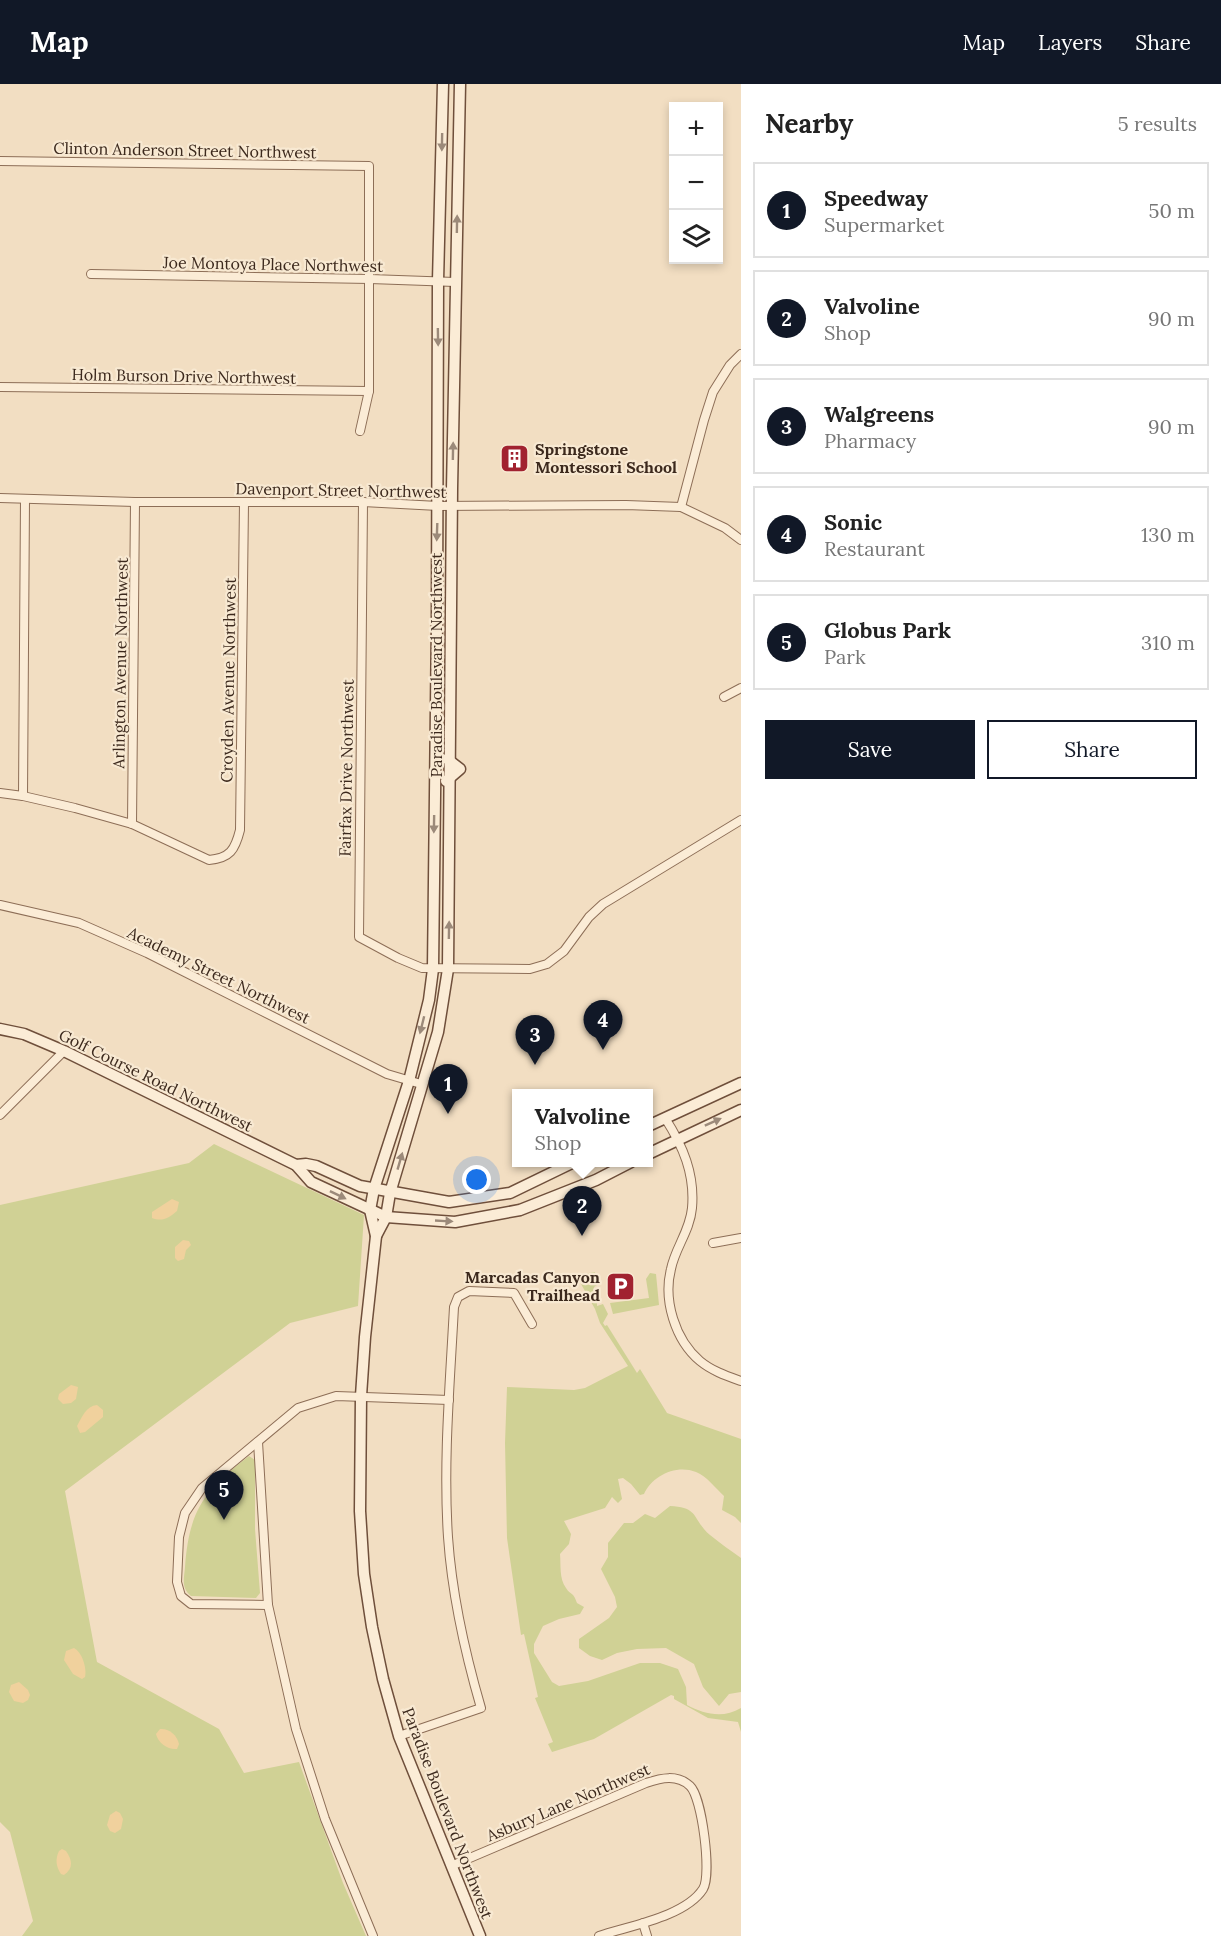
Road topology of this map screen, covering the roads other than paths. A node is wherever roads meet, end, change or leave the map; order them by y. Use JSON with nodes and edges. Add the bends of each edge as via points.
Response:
{"nodes":[{"id":1,"x":443,"y":84,"type":"edge"},
{"id":2,"x":460,"y":84,"type":"edge"},
{"id":3,"x":0,"y":161,"type":"edge"},
{"id":4,"x":92,"y":274,"type":"dead end"},
{"id":5,"x":370,"y":279,"type":"junction"},
{"id":6,"x":438,"y":281,"type":"junction"},
{"id":7,"x":455,"y":282,"type":"junction"},
{"id":8,"x":741,"y":354,"type":"edge"},
{"id":9,"x":0,"y":387,"type":"edge"},
{"id":10,"x":369,"y":391,"type":"junction"},
{"id":11,"x":360,"y":431,"type":"dead end"},
{"id":12,"x":0,"y":498,"type":"edge"},
{"id":13,"x":25,"y":499,"type":"junction"},
{"id":14,"x":135,"y":502,"type":"junction"},
{"id":15,"x":244,"y":502,"type":"junction"},
{"id":16,"x":363,"y":502,"type":"junction"},
{"id":17,"x":452,"y":505,"type":"junction"},
{"id":18,"x":438,"y":506,"type":"junction"},
{"id":19,"x":681,"y":507,"type":"junction"},
{"id":20,"x":741,"y":540,"type":"edge"},
{"id":21,"x":435,"y":573,"type":"junction"},
{"id":22,"x":451,"y":619,"type":"junction"},
{"id":23,"x":741,"y":688,"type":"edge"},
{"id":24,"x":724,"y":698,"type":"dead end"},
{"id":25,"x":435,"y":745,"type":"junction"},
{"id":26,"x":450,"y":762,"type":"junction"},
{"id":27,"x":450,"y":778,"type":"junction"},
{"id":28,"x":435,"y":792,"type":"junction"},
{"id":29,"x":0,"y":793,"type":"edge"},
{"id":30,"x":23,"y":796,"type":"junction"},
{"id":31,"x":741,"y":820,"type":"edge"},
{"id":32,"x":132,"y":824,"type":"junction"},
{"id":33,"x":449,"y":837,"type":"junction"},
{"id":34,"x":434,"y":856,"type":"junction"},
{"id":35,"x":0,"y":905,"type":"edge"},
{"id":36,"x":432,"y":969,"type":"junction"},
{"id":37,"x":448,"y":969,"type":"junction"},
{"id":38,"x":0,"y":1029,"type":"edge"},
{"id":39,"x":64,"y":1051,"type":"junction"},
{"id":40,"x":409,"y":1081,"type":"junction"},
{"id":41,"x":741,"y":1083,"type":"edge"},
{"id":42,"x":421,"y":1084,"type":"junction"},
{"id":43,"x":741,"y":1110,"type":"edge"},
{"id":44,"x":0,"y":1115,"type":"edge"},
{"id":45,"x":665,"y":1118,"type":"junction"},
{"id":46,"x":653,"y":1124,"type":"edge"},
{"id":47,"x":678,"y":1138,"type":"junction"},
{"id":48,"x":653,"y":1151,"type":"edge"},
{"id":49,"x":296,"y":1165,"type":"junction"},
{"id":50,"x":564,"y":1167,"type":"edge"},
{"id":51,"x":621,"y":1167,"type":"edge"},
{"id":52,"x":374,"y":1189,"type":"junction"},
{"id":53,"x":390,"y":1193,"type":"junction"},
{"id":54,"x":370,"y":1210,"type":"junction"},
{"id":55,"x":386,"y":1217,"type":"junction"},
{"id":56,"x":376,"y":1236,"type":"junction"},
{"id":57,"x":741,"y":1238,"type":"edge"},
{"id":58,"x":713,"y":1243,"type":"dead end"},
{"id":59,"x":532,"y":1324,"type":"dead end"},
{"id":60,"x":741,"y":1381,"type":"edge"},
{"id":61,"x":362,"y":1396,"type":"junction"},
{"id":62,"x":449,"y":1400,"type":"junction"},
{"id":63,"x":258,"y":1442,"type":"junction"},
{"id":64,"x":268,"y":1605,"type":"junction"},
{"id":65,"x":399,"y":1736,"type":"junction"},
{"id":66,"x":451,"y":1866,"type":"junction"},
{"id":67,"x":643,"y":1923,"type":"junction"},
{"id":68,"x":373,"y":1936,"type":"edge"},
{"id":69,"x":480,"y":1936,"type":"edge"},
{"id":70,"x":598,"y":1936,"type":"edge"},
{"id":71,"x":647,"y":1936,"type":"edge"}],
"edges":[{"from":1,"to":6,"type":"street","name":"Paradise Boulevard Northwest","one_way":true},
{"from":7,"to":2,"type":"street","name":"Paradise Boulevard Northwest","one_way":true},
{"from":3,"to":5,"type":"street","name":"Clinton Anderson Street Northwest","via":[[369,166]]},
{"from":4,"to":5,"type":"street","name":"Joe Montoya Place Northwest"},
{"from":5,"to":6,"type":"street","name":"Joe Montoya Place Northwest"},
{"from":5,"to":10,"type":"street"},
{"from":6,"to":7,"type":"street","name":"Joe Montoya Place Northwest"},
{"from":6,"to":18,"type":"street","name":"Paradise Boulevard Northwest","one_way":true},
{"from":17,"to":7,"type":"street","name":"Paradise Boulevard Northwest","one_way":true},
{"from":8,"to":19,"type":"street","via":[[713,392]]},
{"from":9,"to":10,"type":"street","name":"Holm Burson Drive Northwest"},
{"from":10,"to":11,"type":"street"},
{"from":12,"to":13,"type":"street","name":"Davenport Street Northwest"},
{"from":13,"to":14,"type":"street","name":"Davenport Street Northwest"},
{"from":13,"to":30,"type":"street"},
{"from":14,"to":15,"type":"street","name":"Davenport Street Northwest"},
{"from":14,"to":32,"type":"street","name":"Arlington Avenue Northwest"},
{"from":15,"to":16,"type":"street","name":"Davenport Street Northwest"},
{"from":15,"to":32,"type":"street","name":"Croyden Avenue Northwest","via":[[240,830],[236,846],[228,855],[208,860]]},
{"from":16,"to":18,"type":"street","name":"Davenport Street Northwest"},
{"from":16,"to":36,"type":"street","name":"Fairfax Drive Northwest","via":[[358,938]]},
{"from":17,"to":18,"type":"street","name":"Davenport Street Northwest"},
{"from":17,"to":19,"type":"street","name":"Davenport Street Northwest"},
{"from":17,"to":22,"type":"street","name":"Paradise Boulevard Northwest"},
{"from":18,"to":21,"type":"street","name":"Paradise Boulevard Northwest","one_way":true},
{"from":19,"to":20,"type":"street"},
{"from":21,"to":22,"type":"street"},
{"from":21,"to":25,"type":"street","name":"Paradise Boulevard Northwest"},
{"from":22,"to":26,"type":"street","name":"Paradise Boulevard Northwest"},
{"from":23,"to":24,"type":"street"},
{"from":25,"to":26,"type":"street"},
{"from":25,"to":28,"type":"street","name":"Paradise Boulevard Northwest"},
{"from":26,"to":27,"type":"street","name":"Paradise Boulevard Northwest","via":[[460,769]]},
{"from":27,"to":28,"type":"street"},
{"from":27,"to":33,"type":"street","name":"Paradise Boulevard Northwest"},
{"from":28,"to":34,"type":"street","name":"Paradise Boulevard Northwest","one_way":true},
{"from":29,"to":30,"type":"street"},
{"from":30,"to":32,"type":"street"},
{"from":31,"to":37,"type":"street","name":"Fairfax Drive Northwest","via":[[603,904],[564,951],[547,964],[530,969]]},
{"from":33,"to":34,"type":"street"},
{"from":37,"to":33,"type":"street","name":"Paradise Boulevard Northwest","one_way":true},
{"from":34,"to":36,"type":"street","name":"Paradise Boulevard Northwest"},
{"from":35,"to":40,"type":"street","name":"Academy Street Northwest","via":[[79,923],[387,1074]]},
{"from":36,"to":37,"type":"street","name":"Fairfax Drive Northwest"},
{"from":36,"to":40,"type":"street","name":"Paradise Boulevard Northwest","one_way":true,"via":[[429,1000]]},
{"from":37,"to":42,"type":"street","name":"Paradise Boulevard Northwest","via":[[438,1032]]},
{"from":38,"to":39,"type":"street","name":"Golf Course Road Northwest","via":[[24,1034]]},
{"from":39,"to":44,"type":"street"},
{"from":39,"to":49,"type":"street","name":"Golf Course Road Northwest"},
{"from":40,"to":42,"type":"street","name":"Academy Street Northwest"},
{"from":40,"to":52,"type":"street","name":"Paradise Boulevard Northwest"},
{"from":41,"to":45,"type":"street"},
{"from":53,"to":42,"type":"street","name":"Paradise Boulevard Northwest","one_way":true},
{"from":47,"to":43,"type":"street","one_way":true},
{"from":45,"to":46,"type":"street"},
{"from":45,"to":47,"type":"street"},
{"from":47,"to":48,"type":"street"},
{"from":47,"to":60,"type":"street","via":[[690,1172],[692,1211],[669,1276],[673,1319],[699,1360]]},
{"from":49,"to":52,"type":"street","name":"Golf Course Road Northwest","via":[[316,1166]]},
{"from":49,"to":54,"type":"street","name":"Golf Course Road Northwest","one_way":true,"via":[[311,1182]]},
{"from":50,"to":53,"type":"street","name":"Golf Course Road Northwest","via":[[510,1193],[449,1202]]},
{"from":55,"to":51,"type":"street","name":"Golf Course Road Northwest","one_way":true,"via":[[455,1222],[520,1210]]},
{"from":52,"to":53,"type":"street","name":"Golf Course Road Northwest"},
{"from":52,"to":54,"type":"street","name":"Paradise Boulevard Northwest"},
{"from":53,"to":55,"type":"street","name":"Paradise Boulevard Northwest"},
{"from":54,"to":55,"type":"street","name":"Golf Course Road Northwest"},
{"from":54,"to":56,"type":"street","name":"Paradise Boulevard Northwest"},
{"from":55,"to":56,"type":"street","name":"Paradise Boulevard Northwest"},
{"from":56,"to":61,"type":"street","name":"Paradise Boulevard Northwest"},
{"from":57,"to":58,"type":"street"},
{"from":59,"to":62,"type":"street","via":[[514,1293],[469,1291],[458,1297],[454,1307]]},
{"from":61,"to":62,"type":"street"},
{"from":61,"to":63,"type":"street","via":[[336,1396],[298,1408]]},
{"from":61,"to":65,"type":"street","name":"Paradise Boulevard Northwest","via":[[360,1511],[364,1574],[383,1679]]},
{"from":62,"to":65,"type":"street","via":[[448,1539],[469,1667],[481,1708]]},
{"from":63,"to":64,"type":"street"},
{"from":63,"to":64,"type":"street","via":[[202,1488],[185,1513],[178,1536],[177,1582],[181,1596],[191,1604]]},
{"from":64,"to":68,"type":"street","via":[[296,1729],[325,1819]]},
{"from":65,"to":66,"type":"street","name":"Paradise Boulevard Northwest"},
{"from":66,"to":67,"type":"street","name":"Asbury Lane Northwest","via":[[646,1783],[663,1777],[680,1779],[697,1798],[707,1878],[703,1889],[687,1904]]},
{"from":66,"to":69,"type":"street","name":"Paradise Boulevard Northwest"},
{"from":67,"to":70,"type":"street","name":"Asbury Lane Northwest"},
{"from":67,"to":71,"type":"street"}]}
